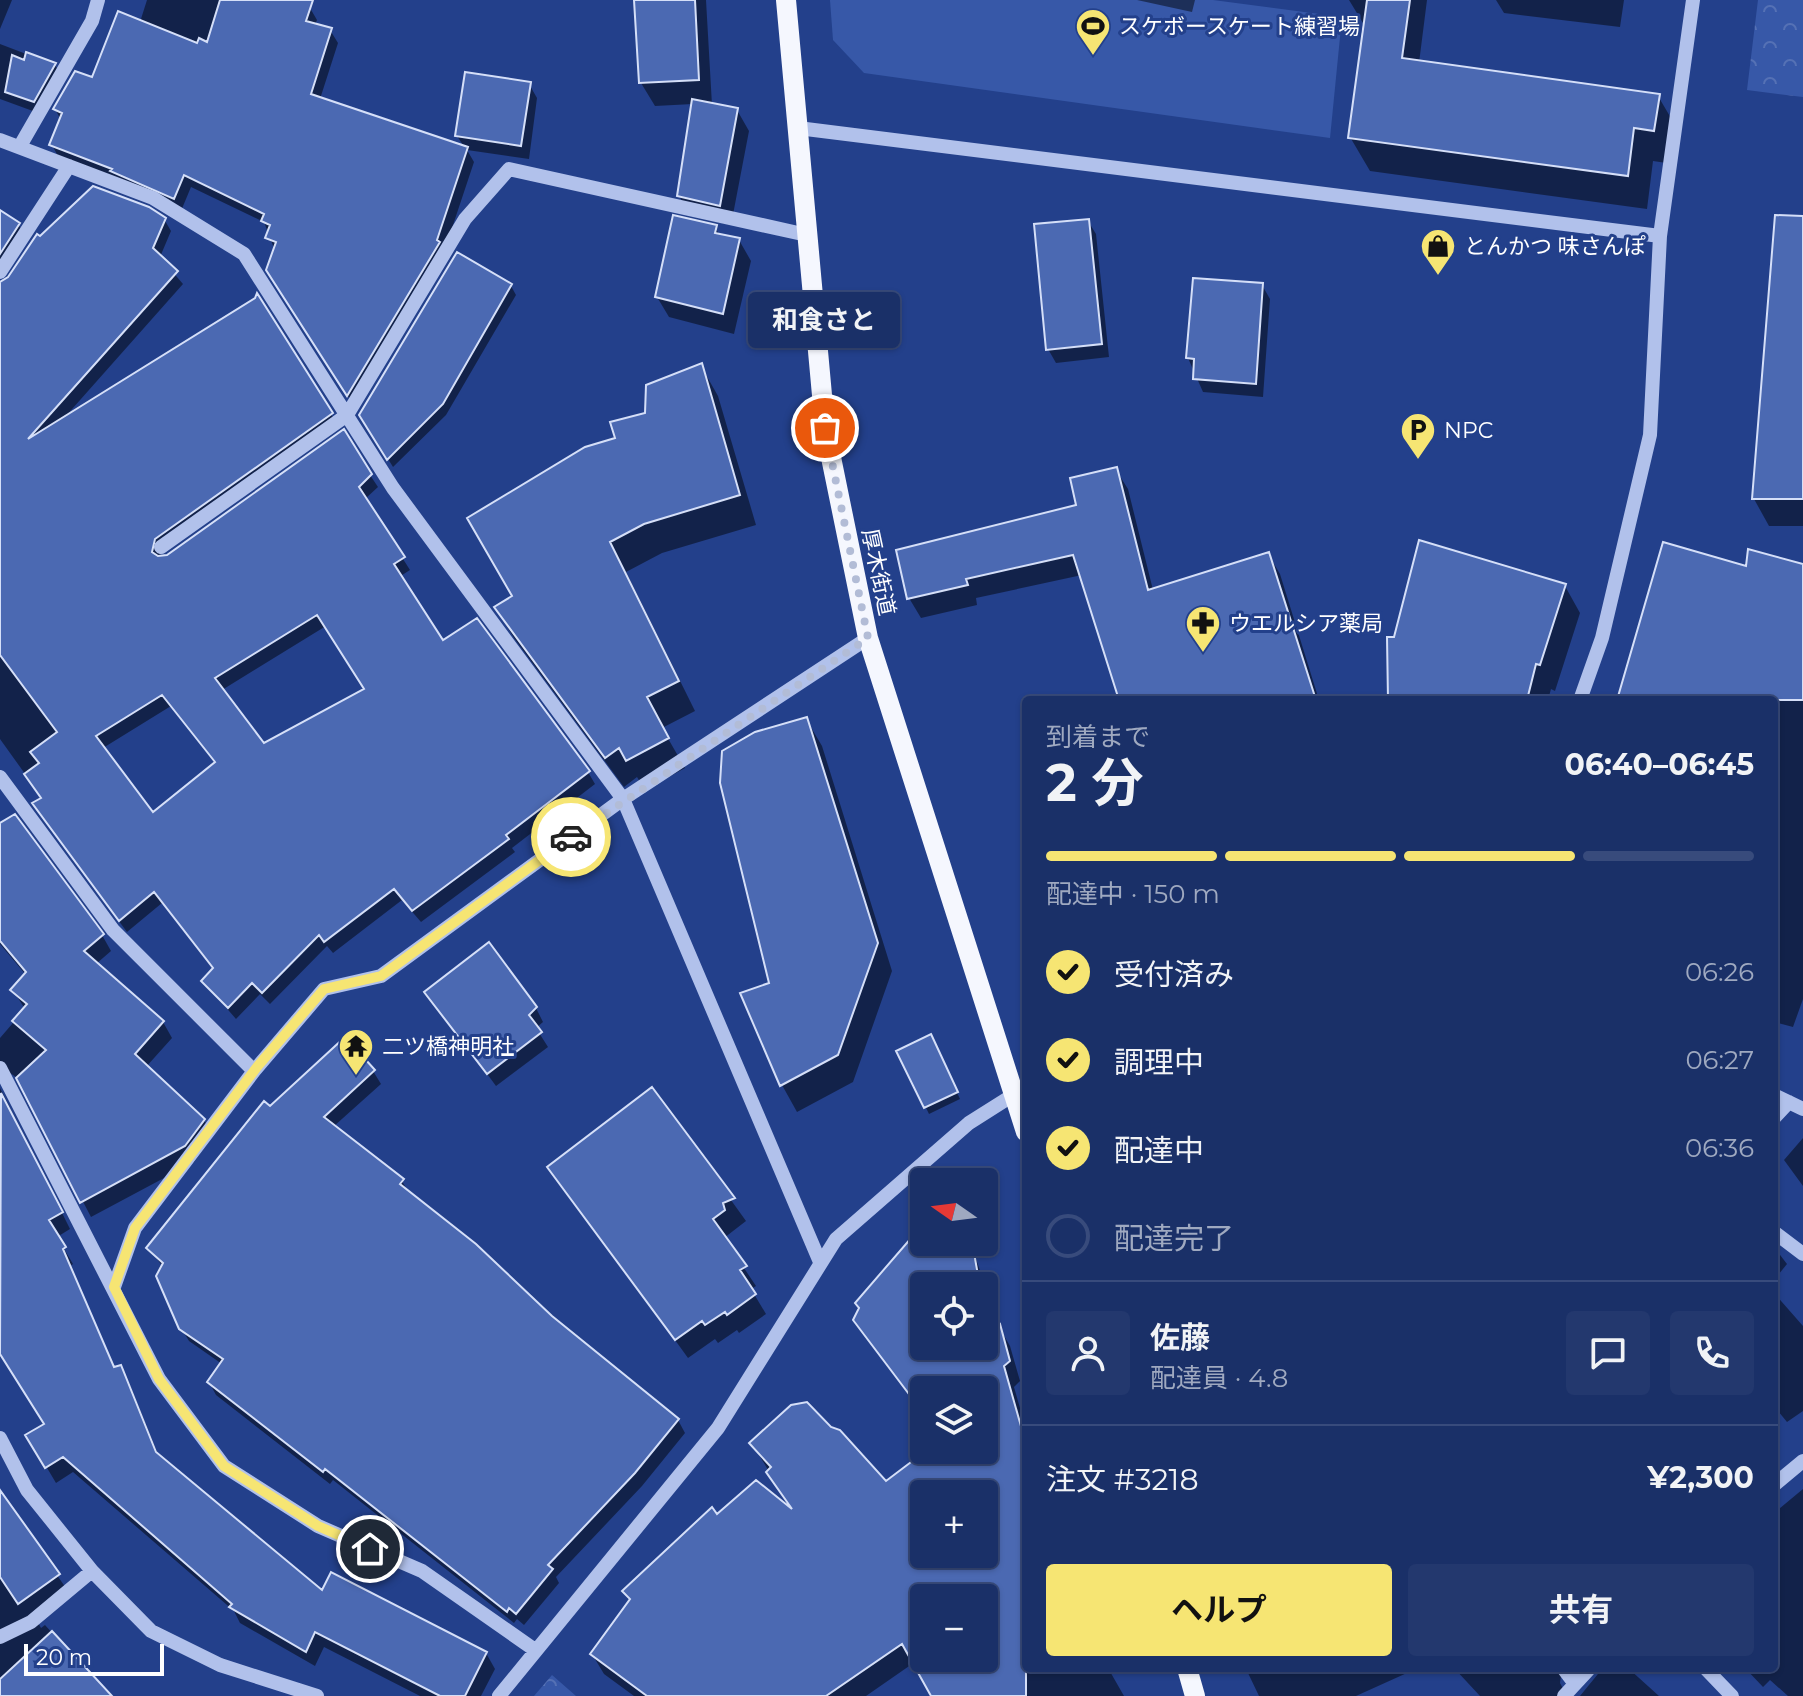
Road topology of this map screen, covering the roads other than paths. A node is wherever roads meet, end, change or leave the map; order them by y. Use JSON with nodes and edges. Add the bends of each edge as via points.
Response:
{"nodes":[{"id":1,"x":98,"y":0,"type":"edge"},
{"id":2,"x":786,"y":0,"type":"edge"},
{"id":3,"x":1693,"y":0,"type":"edge"},
{"id":4,"x":798,"y":128,"type":"junction"},
{"id":5,"x":0,"y":140,"type":"edge"},
{"id":6,"x":20,"y":146,"type":"junction"},
{"id":7,"x":69,"y":166,"type":"junction"},
{"id":8,"x":807,"y":235,"type":"junction"},
{"id":9,"x":1660,"y":236,"type":"junction"},
{"id":10,"x":0,"y":272,"type":"edge"},
{"id":11,"x":347,"y":415,"type":"junction"},
{"id":12,"x":161,"y":547,"type":"dead end"},
{"id":13,"x":868,"y":638,"type":"junction"},
{"id":14,"x":1581,"y":696,"type":"edge"},
{"id":15,"x":0,"y":777,"type":"edge"},
{"id":16,"x":623,"y":799,"type":"junction"},
{"id":17,"x":0,"y":1068,"type":"edge"},
{"id":18,"x":254,"y":1071,"type":"junction"},
{"id":19,"x":1020,"y":1090,"type":"edge"},
{"id":20,"x":1778,"y":1097,"type":"edge"},
{"id":21,"x":1789,"y":1102,"type":"junction"},
{"id":22,"x":1803,"y":1109,"type":"edge"},
{"id":23,"x":1778,"y":1114,"type":"edge"},
{"id":24,"x":1778,"y":1235,"type":"edge"},
{"id":25,"x":1803,"y":1254,"type":"edge"},
{"id":26,"x":820,"y":1262,"type":"junction"},
{"id":27,"x":114,"y":1287,"type":"junction"},
{"id":28,"x":0,"y":1438,"type":"edge"},
{"id":29,"x":1803,"y":1461,"type":"edge"},
{"id":30,"x":1778,"y":1482,"type":"edge"},
{"id":31,"x":92,"y":1571,"type":"junction"},
{"id":32,"x":0,"y":1637,"type":"edge"},
{"id":33,"x":535,"y":1650,"type":"junction"},
{"id":34,"x":1188,"y":1672,"type":"edge"},
{"id":35,"x":1566,"y":1672,"type":"edge"},
{"id":36,"x":1586,"y":1672,"type":"edge"},
{"id":37,"x":1709,"y":1672,"type":"edge"},
{"id":38,"x":1575,"y":1684,"type":"junction"},
{"id":39,"x":317,"y":1696,"type":"edge"},
{"id":40,"x":499,"y":1696,"type":"edge"},
{"id":41,"x":1195,"y":1696,"type":"edge"},
{"id":42,"x":1564,"y":1696,"type":"edge"},
{"id":43,"x":1732,"y":1696,"type":"edge"}],
"edges":[{"from":1,"to":6,"type":"street","via":[[92,21]]},
{"from":2,"to":4,"type":"main road","name":"厚木街道"},
{"from":3,"to":9,"type":"street"},
{"from":4,"to":8,"type":"main road","name":"厚木街道"},
{"from":4,"to":9,"type":"street"},
{"from":5,"to":6,"type":"street"},
{"from":6,"to":7,"type":"street"},
{"from":7,"to":10,"type":"street"},
{"from":7,"to":11,"type":"street","via":[[153,198],[244,254]]},
{"from":8,"to":11,"type":"street","via":[[509,169],[465,219]]},
{"from":8,"to":13,"type":"main road","name":"厚木街道","via":[[825,428]]},
{"from":9,"to":14,"type":"street","via":[[1650,435],[1602,638]]},
{"from":11,"to":12,"type":"street"},
{"from":11,"to":16,"type":"street","via":[[393,488]]},
{"from":13,"to":16,"type":"street"},
{"from":13,"to":19,"type":"main road","name":"厚木街道"},
{"from":15,"to":18,"type":"street","via":[[113,930]]},
{"from":16,"to":18,"type":"street","via":[[381,976],[324,989]]},
{"from":16,"to":26,"type":"street"},
{"from":17,"to":27,"type":"street"},
{"from":18,"to":27,"type":"street","via":[[135,1228]]},
{"from":19,"to":26,"type":"street","via":[[969,1123],[836,1239]]},
{"from":20,"to":21,"type":"street"},
{"from":21,"to":22,"type":"street"},
{"from":21,"to":23,"type":"street"},
{"from":24,"to":25,"type":"street"},
{"from":26,"to":33,"type":"street","via":[[718,1428]]},
{"from":27,"to":33,"type":"street","via":[[159,1379],[224,1466],[318,1526],[422,1571]]},
{"from":28,"to":31,"type":"street","via":[[27,1490]]},
{"from":29,"to":30,"type":"street"},
{"from":31,"to":32,"type":"street","via":[[31,1622]]},
{"from":31,"to":39,"type":"street","via":[[151,1631],[220,1665]]},
{"from":33,"to":40,"type":"street"},
{"from":34,"to":41,"type":"main road"},
{"from":35,"to":38,"type":"street"},
{"from":36,"to":38,"type":"street"},
{"from":37,"to":43,"type":"street"},
{"from":38,"to":42,"type":"street"}]}
